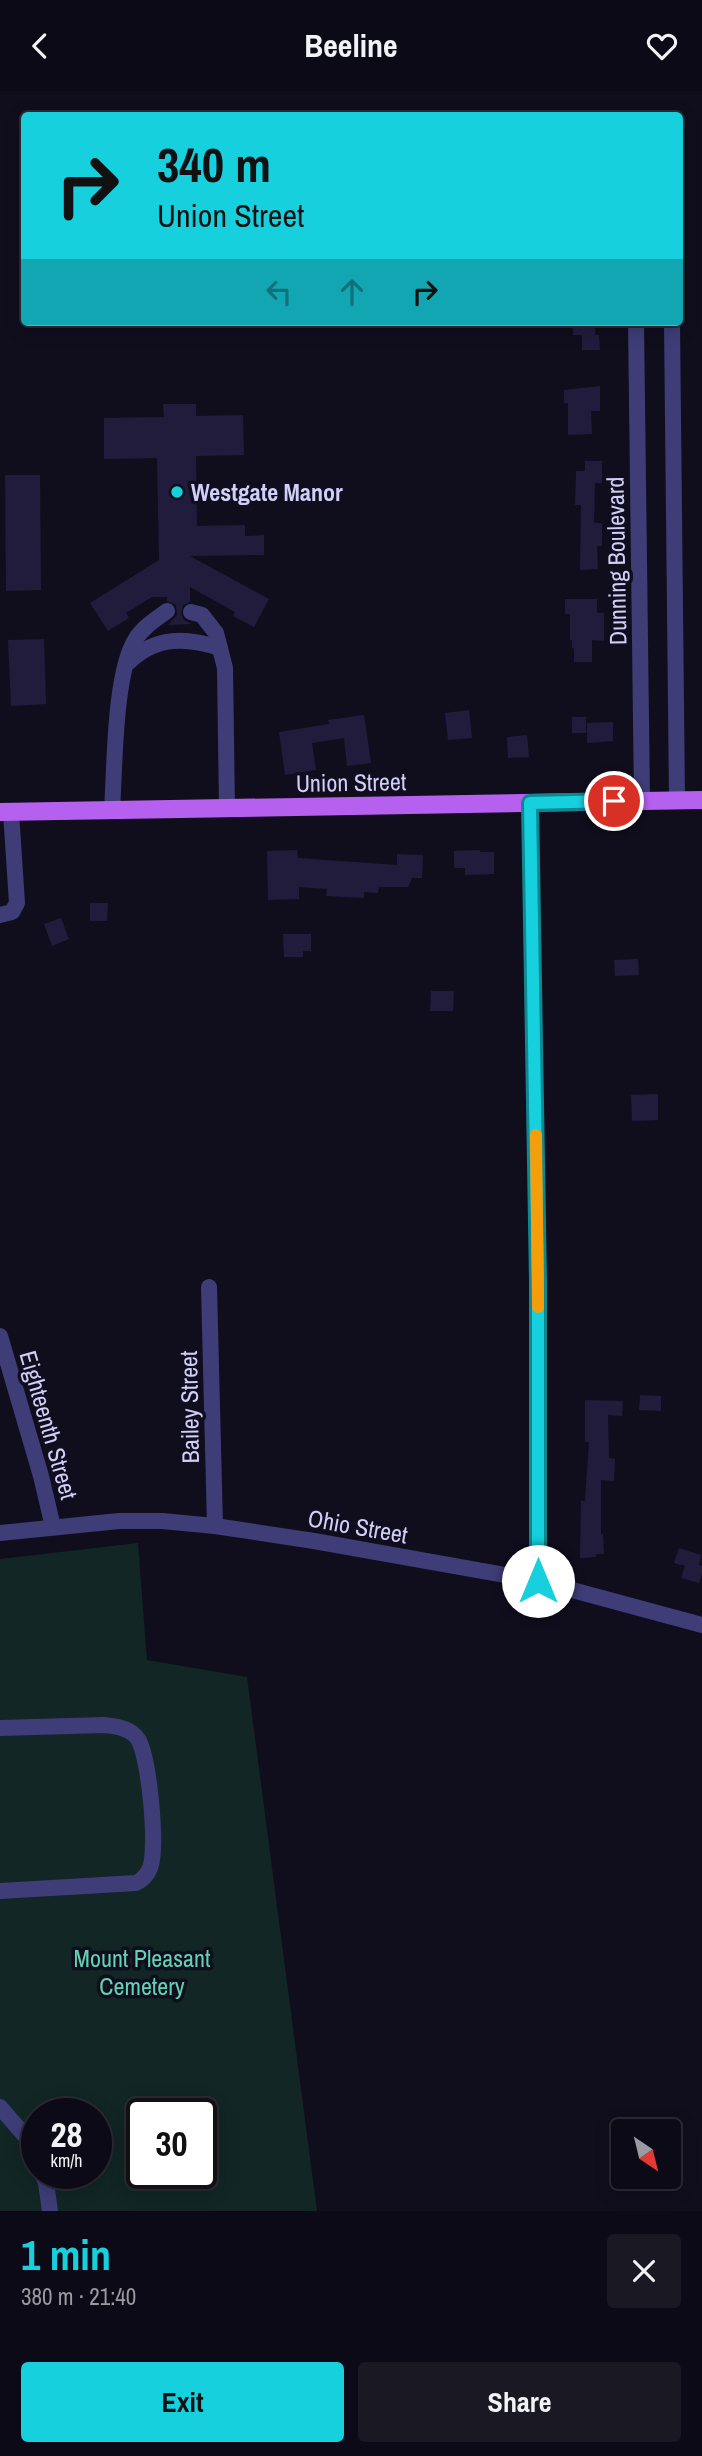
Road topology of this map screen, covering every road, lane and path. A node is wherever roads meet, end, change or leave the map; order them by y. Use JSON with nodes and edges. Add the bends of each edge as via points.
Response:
{"nodes":[{"id":1,"x":636,"y":326,"type":"edge"},
{"id":2,"x":672,"y":326,"type":"edge"},
{"id":3,"x":167,"y":611,"type":"dead end"},
{"id":4,"x":191,"y":612,"type":"dead end"},
{"id":5,"x":220,"y":648,"type":"junction"},
{"id":6,"x":124,"y":666,"type":"junction"},
{"id":7,"x":642,"y":800,"type":"junction"},
{"id":8,"x":677,"y":800,"type":"junction"},
{"id":9,"x":702,"y":800,"type":"edge"},
{"id":10,"x":530,"y":803,"type":"junction"},
{"id":11,"x":227,"y":808,"type":"junction"},
{"id":12,"x":112,"y":810,"type":"junction"},
{"id":13,"x":5,"y":812,"type":"edge"},
{"id":14,"x":0,"y":915,"type":"edge"},
{"id":15,"x":209,"y":1287,"type":"dead end"},
{"id":16,"x":0,"y":1336,"type":"edge"},
{"id":17,"x":215,"y":1526,"type":"junction"},
{"id":18,"x":53,"y":1527,"type":"junction"},
{"id":19,"x":0,"y":1533,"type":"edge"},
{"id":20,"x":538,"y":1581,"type":"junction"},
{"id":21,"x":702,"y":1625,"type":"edge"},
{"id":22,"x":0,"y":1728,"type":"edge"},
{"id":23,"x":0,"y":1891,"type":"edge"},
{"id":24,"x":0,"y":2107,"type":"edge"},
{"id":25,"x":21,"y":2131,"type":"edge"},
{"id":26,"x":47,"y":2189,"type":"edge"},
{"id":27,"x":50,"y":2211,"type":"edge"}],
"edges":[{"from":1,"to":7,"type":"street","name":"Dunning Boulevard"},
{"from":2,"to":8,"type":"street"},
{"from":3,"to":6,"type":"street","via":[[135,640]]},
{"from":4,"to":5,"type":"street","via":[[202,615],[216,633]]},
{"from":5,"to":6,"type":"street","via":[[199,641],[169,640],[141,650]]},
{"from":5,"to":11,"type":"street","via":[[225,668]]},
{"from":6,"to":12,"type":"street"},
{"from":7,"to":8,"type":"main road","name":"Union Street"},
{"from":7,"to":10,"type":"main road","name":"Union Street"},
{"from":8,"to":9,"type":"main road","name":"Union Street"},
{"from":10,"to":11,"type":"main road","name":"Union Street"},
{"from":10,"to":20,"type":"street"},
{"from":11,"to":12,"type":"main road","name":"Union Street"},
{"from":12,"to":13,"type":"main road","name":"Union Street"},
{"from":13,"to":14,"type":"street","via":[[17,903],[12,912]]},
{"from":15,"to":17,"type":"street","name":"Bailey Street"},
{"from":16,"to":18,"type":"street","name":"Eighteenth Street"},
{"from":17,"to":18,"type":"street","name":"Ohio Street","via":[[141,1521]]},
{"from":17,"to":20,"type":"street","name":"Ohio Street"},
{"from":18,"to":19,"type":"street","name":"Ohio Street"},
{"from":20,"to":21,"type":"street","name":"Ohio Street"},
{"from":22,"to":23,"type":"street","via":[[104,1725],[133,1733],[142,1749],[153,1837],[149,1869],[136,1883]]},
{"from":24,"to":25,"type":"street"},
{"from":26,"to":27,"type":"street"}]}
